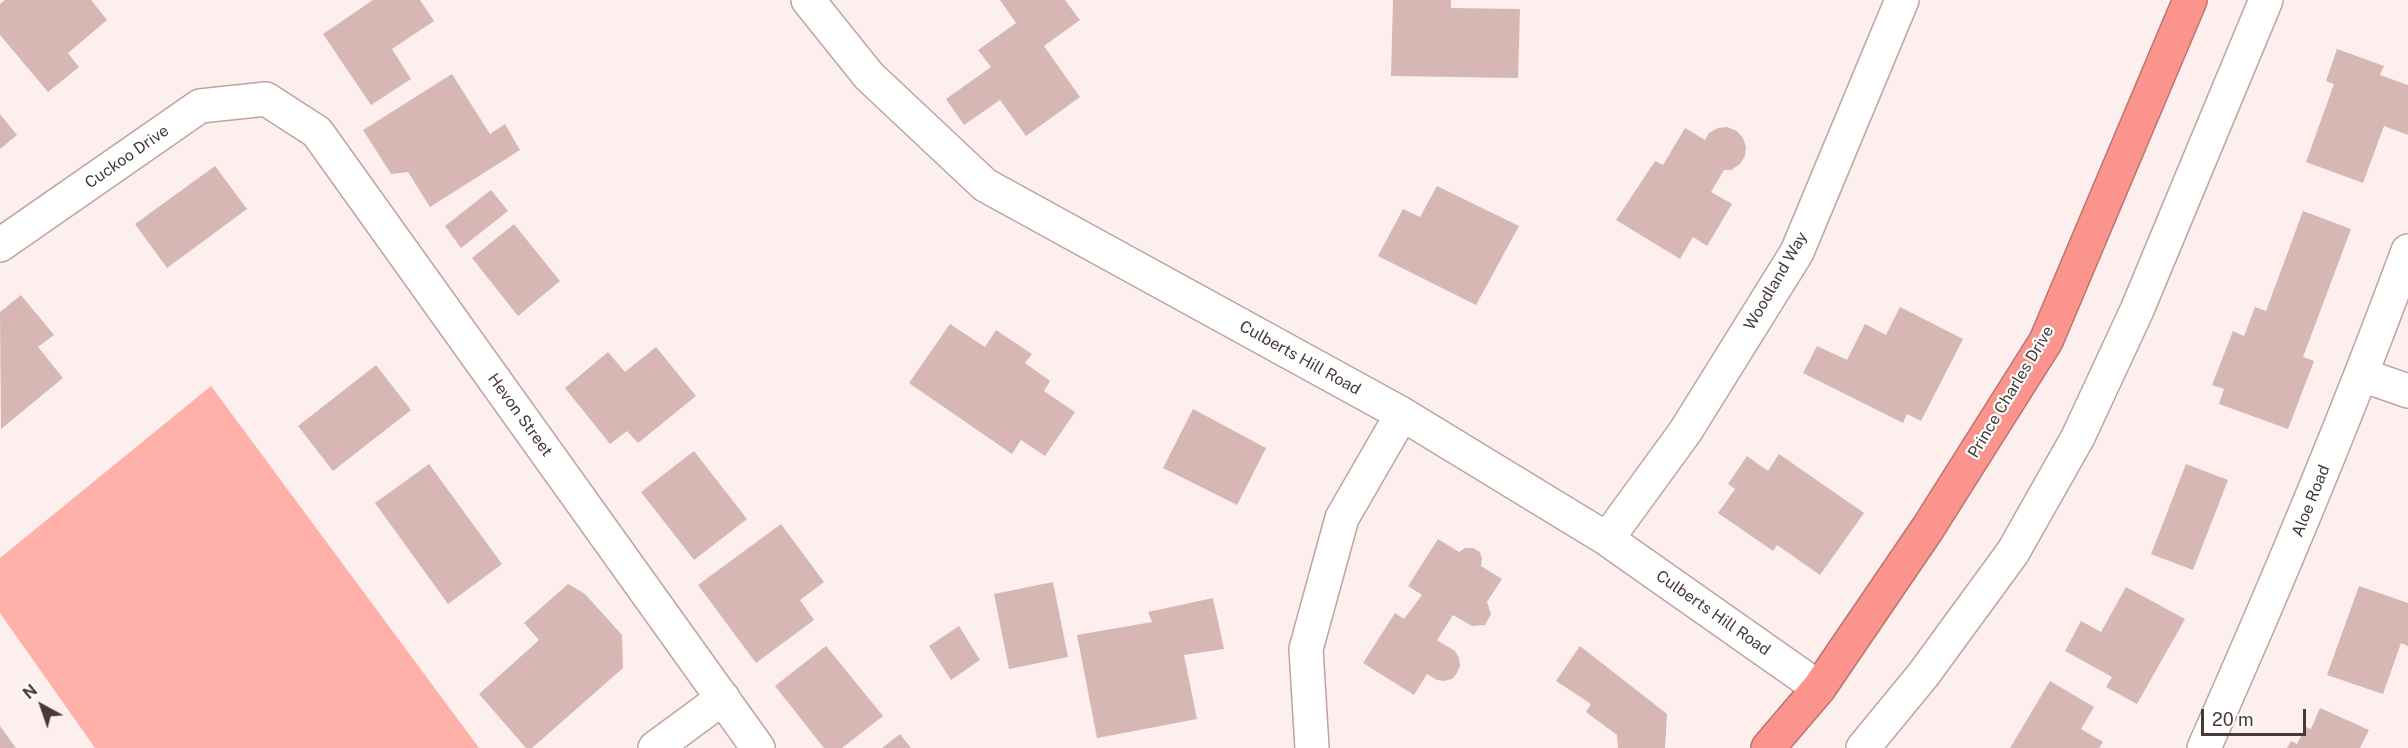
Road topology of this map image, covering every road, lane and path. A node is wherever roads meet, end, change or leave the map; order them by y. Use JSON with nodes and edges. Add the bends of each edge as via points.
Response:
{"nodes":[{"id":1,"x":1902,"y":0,"type":"edge"},
{"id":2,"x":2190,"y":0,"type":"edge"},
{"id":3,"x":2266,"y":0,"type":"edge"},
{"id":4,"x":823,"y":5,"type":"edge"},
{"id":5,"x":266,"y":99,"type":"joint"},
{"id":6,"x":0,"y":245,"type":"edge"},
{"id":7,"x":2408,"y":251,"type":"edge"},
{"id":8,"x":2362,"y":375,"type":"junction"},
{"id":9,"x":2408,"y":391,"type":"edge"},
{"id":10,"x":1402,"y":414,"type":"junction"},
{"id":11,"x":1607,"y":539,"type":"junction"},
{"id":12,"x":1819,"y":688,"type":"junction"},
{"id":13,"x":723,"y":698,"type":"junction"},
{"id":14,"x":655,"y":748,"type":"edge"},
{"id":15,"x":758,"y":748,"type":"edge"},
{"id":16,"x":1312,"y":748,"type":"edge"},
{"id":17,"x":1768,"y":748,"type":"edge"},
{"id":18,"x":1863,"y":748,"type":"edge"},
{"id":19,"x":2205,"y":748,"type":"edge"}],
"edges":[{"from":1,"to":11,"type":"street","name":"Woodland Way","via":[[1797,252],[1685,432]]},
{"from":2,"to":12,"type":"highway","name":"Prince Charles Drive","via":[[2046,341],[1928,528]]},
{"from":3,"to":18,"type":"street","via":[[2137,310],[2078,437],[2013,552],[1923,675]]},
{"from":4,"to":10,"type":"street","name":"Culberts Hill Road","via":[[869,76],[985,185]]},
{"from":5,"to":6,"type":"street","name":"Cuckoo Drive","via":[[200,106]]},
{"from":5,"to":13,"type":"street","name":"Hevon Street","via":[[317,132]]},
{"from":7,"to":8,"type":"street","name":"Aloe Road"},
{"from":8,"to":9,"type":"street"},
{"from":8,"to":19,"type":"street","name":"Aloe Road"},
{"from":10,"to":11,"type":"street","name":"Culberts Hill Road"},
{"from":10,"to":16,"type":"street","via":[[1342,518],[1306,649]]},
{"from":11,"to":12,"type":"street","name":"Culberts Hill Road"},
{"from":12,"to":17,"type":"highway","name":"Prince Charles Drive"},
{"from":13,"to":14,"type":"street"},
{"from":13,"to":15,"type":"street","name":"Hevon Street"}]}
